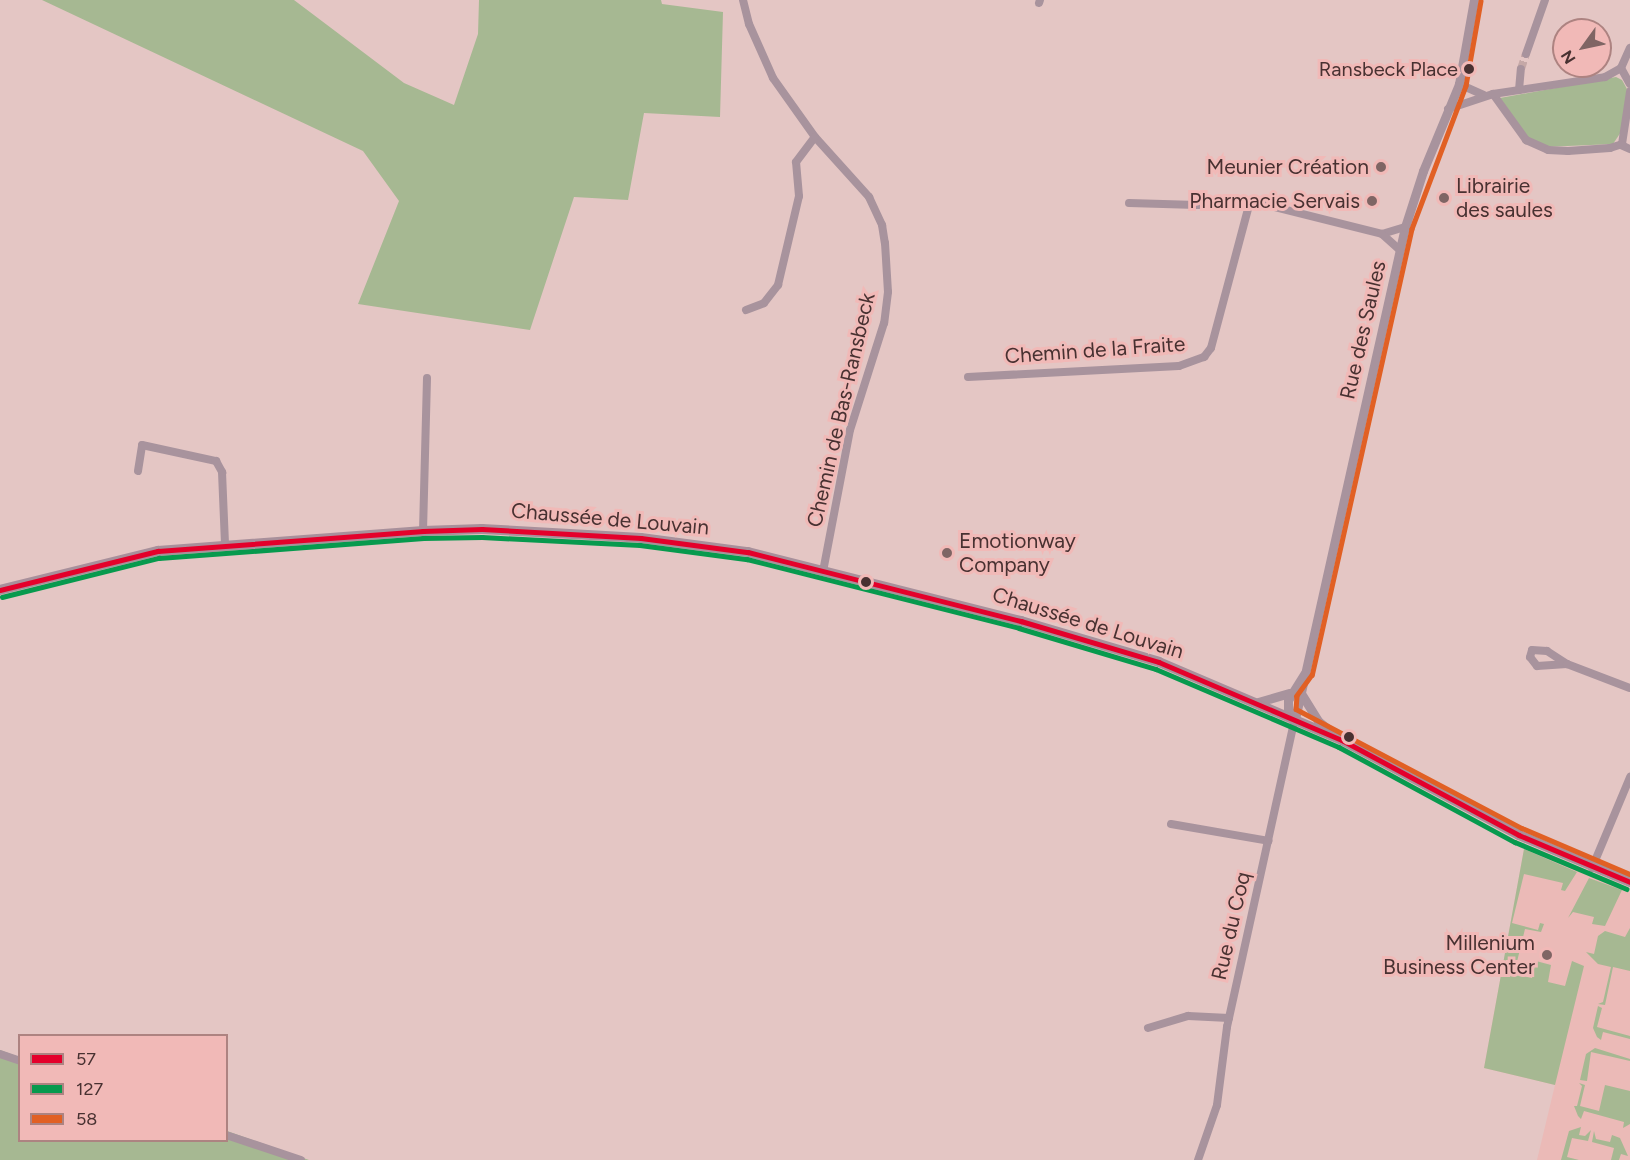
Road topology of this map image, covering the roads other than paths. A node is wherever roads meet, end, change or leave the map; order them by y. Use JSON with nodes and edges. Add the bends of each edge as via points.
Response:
{"nodes":[{"id":1,"x":743,"y":0,"type":"edge"},
{"id":2,"x":1474,"y":0,"type":"edge"},
{"id":3,"x":1545,"y":0,"type":"edge"},
{"id":4,"x":1630,"y":48,"type":"edge"},
{"id":5,"x":1526,"y":54,"type":"tunnel mouth"},
{"id":6,"x":1621,"y":68,"type":"junction"},
{"id":7,"x":1521,"y":69,"type":"tunnel mouth"},
{"id":8,"x":1459,"y":84,"type":"junction"},
{"id":9,"x":1630,"y":84,"type":"edge"},
{"id":10,"x":1519,"y":90,"type":"junction"},
{"id":11,"x":1630,"y":92,"type":"edge"},
{"id":12,"x":1489,"y":95,"type":"junction"},
{"id":13,"x":1448,"y":109,"type":"junction"},
{"id":14,"x":815,"y":137,"type":"junction"},
{"id":15,"x":1621,"y":145,"type":"junction"},
{"id":16,"x":1630,"y":149,"type":"edge"},
{"id":17,"x":1250,"y":201,"type":"junction"},
{"id":18,"x":1129,"y":203,"type":"dead end"},
{"id":19,"x":1405,"y":227,"type":"junction"},
{"id":20,"x":1382,"y":234,"type":"junction"},
{"id":21,"x":1400,"y":250,"type":"junction"},
{"id":22,"x":746,"y":310,"type":"dead end"},
{"id":23,"x":968,"y":377,"type":"dead end"},
{"id":24,"x":427,"y":378,"type":"dead end"},
{"id":25,"x":138,"y":471,"type":"dead end"},
{"id":26,"x":423,"y":531,"type":"junction"},
{"id":27,"x":225,"y":545,"type":"junction"},
{"id":28,"x":823,"y":571,"type":"junction"},
{"id":29,"x":0,"y":590,"type":"edge"},
{"id":30,"x":1567,"y":664,"type":"dead end"},
{"id":31,"x":1305,"y":673,"type":"junction"},
{"id":32,"x":1630,"y":688,"type":"edge"},
{"id":33,"x":1290,"y":693,"type":"junction"},
{"id":34,"x":1302,"y":695,"type":"junction"},
{"id":35,"x":1258,"y":702,"type":"junction"},
{"id":36,"x":1295,"y":719,"type":"junction"},
{"id":37,"x":1342,"y":740,"type":"junction"},
{"id":38,"x":1630,"y":777,"type":"edge"},
{"id":39,"x":1171,"y":824,"type":"dead end"},
{"id":40,"x":1269,"y":841,"type":"junction"},
{"id":41,"x":1592,"y":868,"type":"junction"},
{"id":42,"x":1630,"y":882,"type":"edge"},
{"id":43,"x":1229,"y":1018,"type":"junction"},
{"id":44,"x":1148,"y":1028,"type":"dead end"},
{"id":45,"x":0,"y":1054,"type":"edge"},
{"id":46,"x":18,"y":1060,"type":"edge"},
{"id":47,"x":228,"y":1136,"type":"edge"},
{"id":48,"x":301,"y":1160,"type":"edge"},
{"id":49,"x":1198,"y":1160,"type":"edge"}],
"edges":[{"from":1,"to":14,"type":"street","name":"Chemin de Bas-Ransbeck","via":[[766,65]]},
{"from":2,"to":8,"type":"street","name":"Rue des Saules"},
{"from":3,"to":5,"type":"street"},
{"from":4,"to":6,"type":"street"},
{"from":6,"to":9,"type":"street"},
{"from":6,"to":10,"type":"street","via":[[1605,77]]},
{"from":7,"to":10,"type":"street"},
{"from":8,"to":12,"type":"street"},
{"from":8,"to":13,"type":"street","name":"Rue des Saules"},
{"from":10,"to":12,"type":"street"},
{"from":11,"to":15,"type":"street"},
{"from":12,"to":13,"type":"street"},
{"from":12,"to":15,"type":"street","via":[[1521,135],[1538,147],[1568,151]]},
{"from":13,"to":19,"type":"street","name":"Rue des Saules"},
{"from":14,"to":22,"type":"street","via":[[796,162],[799,196],[778,285],[764,303]]},
{"from":14,"to":28,"type":"street","name":"Chemin de Bas-Ransbeck","via":[[877,211],[885,243],[888,292],[877,350],[850,430]]},
{"from":15,"to":16,"type":"street"},
{"from":17,"to":18,"type":"street","via":[[1197,205]]},
{"from":17,"to":20,"type":"street"},
{"from":17,"to":23,"type":"street","name":"Chemin de la Fraite","via":[[1211,348],[1204,357],[1179,366]]},
{"from":19,"to":20,"type":"street"},
{"from":19,"to":21,"type":"street","name":"Rue des Saules"},
{"from":20,"to":21,"type":"street"},
{"from":21,"to":31,"type":"street","name":"Rue des Saules"},
{"from":24,"to":26,"type":"street"},
{"from":25,"to":27,"type":"street","via":[[142,445],[216,461],[222,472]]},
{"from":26,"to":27,"type":"main road","name":"Chaussée de Louvain"},
{"from":26,"to":28,"type":"main road","name":"Chaussée de Louvain","via":[[482,529],[641,538],[748,552]]},
{"from":27,"to":29,"type":"main road","name":"Chaussée de Louvain","via":[[119,558]]},
{"from":28,"to":35,"type":"main road","name":"Chaussée de Louvain","via":[[1022,621],[1159,662]]},
{"from":30,"to":32,"type":"street"},
{"from":31,"to":33,"type":"street","name":"Rue des Saules"},
{"from":31,"to":34,"type":"street","name":"Rue des Saules"},
{"from":33,"to":35,"type":"street"},
{"from":33,"to":36,"type":"street","via":[[1287,704]]},
{"from":34,"to":36,"type":"street","name":"Rue des Saules"},
{"from":34,"to":37,"type":"street","via":[[1318,721]]},
{"from":35,"to":36,"type":"main road","name":"Chaussée de Louvain"},
{"from":36,"to":37,"type":"main road","name":"Chaussée de Louvain"},
{"from":36,"to":40,"type":"street","name":"Rue du Coq"},
{"from":37,"to":41,"type":"main road","name":"Chaussée de Louvain","via":[[1519,835]]},
{"from":38,"to":41,"type":"street"},
{"from":39,"to":40,"type":"street"},
{"from":40,"to":43,"type":"street","name":"Rue du Coq"},
{"from":41,"to":42,"type":"main road","name":"Chaussée de Louvain"},
{"from":43,"to":44,"type":"street","via":[[1188,1016]]},
{"from":43,"to":49,"type":"street","name":"Rue du Coq","via":[[1217,1105]]},
{"from":45,"to":46,"type":"street"},
{"from":47,"to":48,"type":"street"}]}
